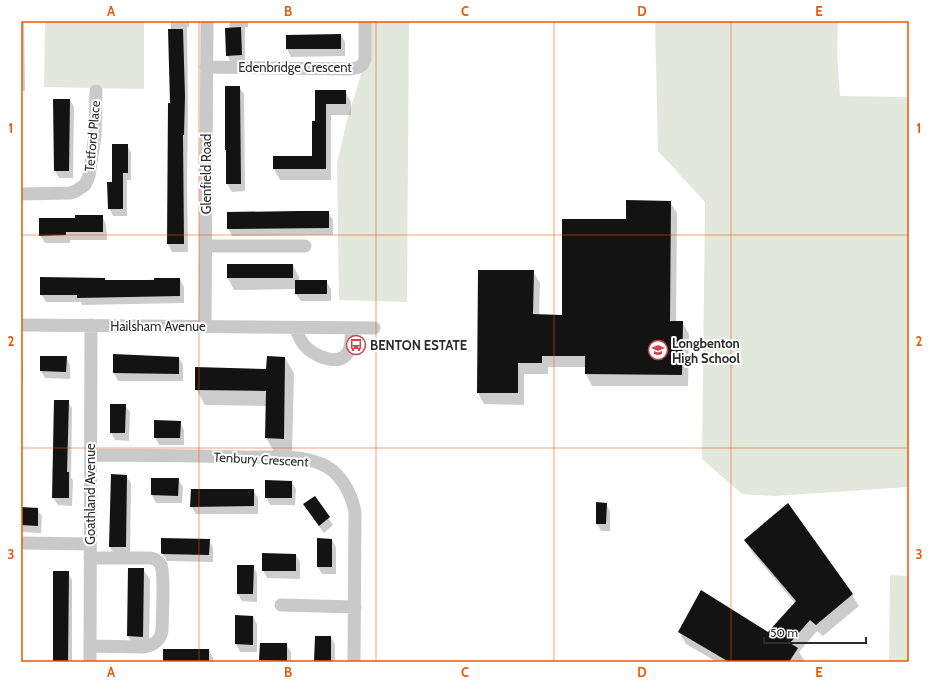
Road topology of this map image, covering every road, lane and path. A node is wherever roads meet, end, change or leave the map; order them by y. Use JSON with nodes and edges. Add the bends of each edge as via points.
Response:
{"nodes":[{"id":1,"x":207,"y":21,"type":"edge"},
{"id":2,"x":365,"y":21,"type":"edge"},
{"id":3,"x":206,"y":67,"type":"junction"},
{"id":4,"x":96,"y":91,"type":"dead end"},
{"id":5,"x":21,"y":194,"type":"edge"},
{"id":6,"x":206,"y":246,"type":"junction"},
{"id":7,"x":305,"y":246,"type":"dead end"},
{"id":8,"x":21,"y":325,"type":"edge"},
{"id":9,"x":91,"y":325,"type":"junction"},
{"id":10,"x":205,"y":326,"type":"junction"},
{"id":11,"x":295,"y":328,"type":"junction"},
{"id":12,"x":351,"y":328,"type":"junction"},
{"id":13,"x":374,"y":328,"type":"dead end"},
{"id":14,"x":91,"y":455,"type":"junction"},
{"id":15,"x":21,"y":544,"type":"edge"},
{"id":16,"x":90,"y":544,"type":"junction"},
{"id":17,"x":90,"y":558,"type":"junction"},
{"id":18,"x":281,"y":605,"type":"dead end"},
{"id":19,"x":355,"y":607,"type":"junction"},
{"id":20,"x":90,"y":646,"type":"junction"},
{"id":21,"x":90,"y":662,"type":"edge"},
{"id":22,"x":354,"y":662,"type":"edge"}],
"edges":[{"from":1,"to":3,"type":"street","name":"Glenfield Road"},
{"from":2,"to":3,"type":"street","name":"Edenbridge Crescent","via":[[365,59],[359,68]]},
{"from":3,"to":6,"type":"street","name":"Glenfield Road"},
{"from":4,"to":5,"type":"street","name":"Tetford Place","via":[[94,147],[85,185],[70,193]]},
{"from":6,"to":7,"type":"street"},
{"from":6,"to":10,"type":"street","name":"Glenfield Road"},
{"from":8,"to":9,"type":"street","name":"Hailsham Avenue"},
{"from":9,"to":10,"type":"street","name":"Hailsham Avenue"},
{"from":9,"to":14,"type":"street","name":"Goathland Avenue"},
{"from":10,"to":11,"type":"street","name":"Hailsham Avenue"},
{"from":11,"to":12,"type":"street","name":"Hailsham Avenue"},
{"from":11,"to":12,"type":"street","via":[[308,350],[333,360],[343,357],[349,350]]},
{"from":12,"to":13,"type":"street","name":"Hailsham Avenue"},
{"from":14,"to":16,"type":"street","name":"Goathland Avenue"},
{"from":14,"to":19,"type":"street","name":"Tenbury Crescent","via":[[295,458],[326,466],[344,484],[354,506]]},
{"from":15,"to":16,"type":"street"},
{"from":16,"to":17,"type":"street","name":"Goathland Avenue"},
{"from":17,"to":20,"type":"street","name":"Goathland Avenue"},
{"from":17,"to":20,"type":"street","via":[[151,558],[155,559],[162,569],[162,631],[159,639],[144,646]]},
{"from":18,"to":19,"type":"street"},
{"from":19,"to":22,"type":"street","name":"Tenbury Crescent"},
{"from":20,"to":21,"type":"street","name":"Goathland Avenue"}]}
